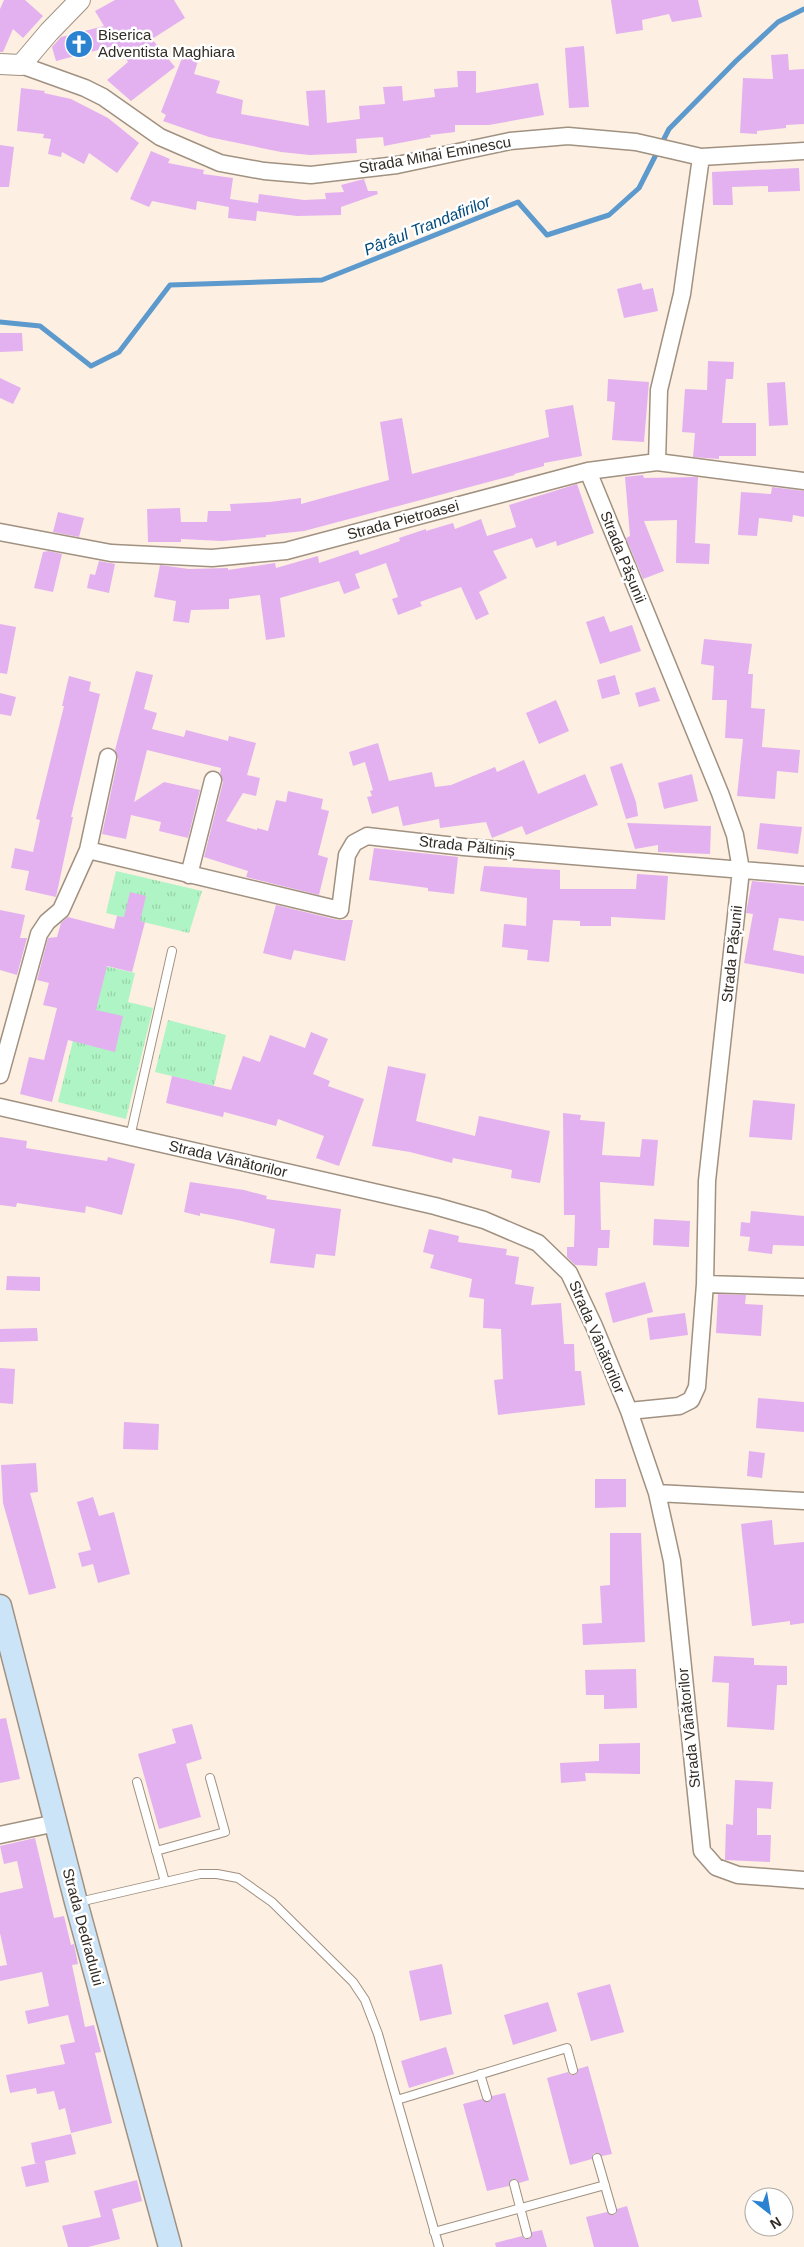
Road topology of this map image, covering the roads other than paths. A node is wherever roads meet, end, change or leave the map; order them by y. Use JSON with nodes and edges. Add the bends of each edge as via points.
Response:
{"nodes":[{"id":1,"x":80,"y":0,"type":"edge"},
{"id":2,"x":0,"y":64,"type":"edge"},
{"id":3,"x":21,"y":66,"type":"junction"},
{"id":4,"x":804,"y":151,"type":"edge"},
{"id":5,"x":701,"y":157,"type":"junction"},
{"id":6,"x":657,"y":462,"type":"junction"},
{"id":7,"x":588,"y":471,"type":"junction"},
{"id":8,"x":804,"y":481,"type":"edge"},
{"id":9,"x":0,"y":532,"type":"edge"},
{"id":10,"x":108,"y":757,"type":"dead end"},
{"id":11,"x":213,"y":780,"type":"dead end"},
{"id":12,"x":88,"y":850,"type":"junction"},
{"id":13,"x":741,"y":870,"type":"junction"},
{"id":14,"x":189,"y":875,"type":"junction"},
{"id":15,"x":804,"y":875,"type":"edge"},
{"id":16,"x":172,"y":951,"type":"dead end"},
{"id":17,"x":0,"y":1075,"type":"edge"},
{"id":18,"x":0,"y":1107,"type":"edge"},
{"id":19,"x":130,"y":1137,"type":"junction"},
{"id":20,"x":705,"y":1284,"type":"junction"},
{"id":21,"x":804,"y":1287,"type":"edge"},
{"id":22,"x":629,"y":1412,"type":"junction"},
{"id":23,"x":657,"y":1493,"type":"junction"},
{"id":24,"x":804,"y":1501,"type":"edge"},
{"id":25,"x":0,"y":1606,"type":"edge"},
{"id":26,"x":210,"y":1778,"type":"dead end"},
{"id":27,"x":136,"y":1782,"type":"dead end"},
{"id":28,"x":56,"y":1823,"type":"junction"},
{"id":29,"x":0,"y":1835,"type":"edge"},
{"id":30,"x":156,"y":1851,"type":"junction"},
{"id":31,"x":804,"y":1880,"type":"edge"},
{"id":32,"x":165,"y":1882,"type":"junction"},
{"id":33,"x":76,"y":1902,"type":"junction"},
{"id":34,"x":573,"y":2070,"type":"dead end"},
{"id":35,"x":480,"y":2074,"type":"junction"},
{"id":36,"x":487,"y":2097,"type":"dead end"},
{"id":37,"x":397,"y":2100,"type":"junction"},
{"id":38,"x":597,"y":2158,"type":"dead end"},
{"id":39,"x":514,"y":2184,"type":"dead end"},
{"id":40,"x":605,"y":2185,"type":"junction"},
{"id":41,"x":520,"y":2209,"type":"junction"},
{"id":42,"x":612,"y":2210,"type":"dead end"},
{"id":43,"x":434,"y":2232,"type":"junction"},
{"id":44,"x":527,"y":2234,"type":"dead end"},
{"id":45,"x":170,"y":2247,"type":"edge"},
{"id":46,"x":439,"y":2247,"type":"edge"}],
"edges":[{"from":1,"to":3,"type":"street"},
{"from":2,"to":3,"type":"street","name":"Strada Mihai Eminescu"},
{"from":3,"to":5,"type":"street","name":"Strada Mihai Eminescu","via":[[85,88],[160,136],[220,163],[264,171],[311,175],[397,165],[510,141],[568,136],[636,142]]},
{"from":4,"to":5,"type":"street","name":"Strada Mihai Eminescu"},
{"from":5,"to":6,"type":"street","via":[[682,294],[659,390]]},
{"from":6,"to":7,"type":"street","name":"Strada Pietroasei"},
{"from":6,"to":8,"type":"street","name":"Strada Pietroasei"},
{"from":7,"to":9,"type":"street","name":"Strada Pietroasei","via":[[286,551],[212,558],[111,553]]},
{"from":7,"to":13,"type":"street","name":"Strada Pășunii","via":[[720,793],[735,835]]},
{"from":10,"to":12,"type":"street"},
{"from":11,"to":14,"type":"street"},
{"from":12,"to":14,"type":"street","name":"Strada Păltiniș"},
{"from":12,"to":17,"type":"street","via":[[61,910],[39,934]]},
{"from":13,"to":14,"type":"street","name":"Strada Păltiniș","via":[[367,836],[354,843],[347,856],[340,910]]},
{"from":13,"to":15,"type":"street","name":"Strada Păltiniș"},
{"from":13,"to":20,"type":"street","name":"Strada Pășunii","via":[[707,1181]]},
{"from":16,"to":19,"type":"lane"},
{"from":18,"to":19,"type":"street","name":"Strada Vânătorilor"},
{"from":19,"to":22,"type":"street","name":"Strada Vânătorilor","via":[[435,1206],[484,1220],[538,1243],[569,1273]]},
{"from":20,"to":21,"type":"street"},
{"from":20,"to":22,"type":"street","name":"Strada Pășunii","via":[[697,1387],[691,1400],[679,1406]]},
{"from":22,"to":23,"type":"street","name":"Strada Vânătorilor"},
{"from":23,"to":24,"type":"street"},
{"from":23,"to":31,"type":"street","name":"Strada Vânătorilor","via":[[672,1562],[702,1850],[716,1867],[738,1875]]},
{"from":25,"to":28,"type":"main road","name":"Strada Dedradului"},
{"from":26,"to":30,"type":"lane","via":[[224,1832]]},
{"from":27,"to":30,"type":"lane"},
{"from":28,"to":29,"type":"street"},
{"from":28,"to":33,"type":"main road","name":"Strada Dedradului"},
{"from":30,"to":32,"type":"lane"},
{"from":32,"to":33,"type":"lane"},
{"from":32,"to":37,"type":"lane","via":[[200,1874],[222,1874],[249,1884],[272,1902],[353,1982],[365,2000]]},
{"from":33,"to":45,"type":"main road","name":"Strada Dedradului"},
{"from":34,"to":35,"type":"lane","via":[[568,2048]]},
{"from":35,"to":36,"type":"lane"},
{"from":35,"to":37,"type":"lane"},
{"from":37,"to":43,"type":"lane"},
{"from":38,"to":40,"type":"lane"},
{"from":39,"to":41,"type":"lane"},
{"from":40,"to":41,"type":"lane"},
{"from":40,"to":42,"type":"lane"},
{"from":41,"to":43,"type":"lane"},
{"from":41,"to":44,"type":"lane"},
{"from":43,"to":46,"type":"lane"}]}
